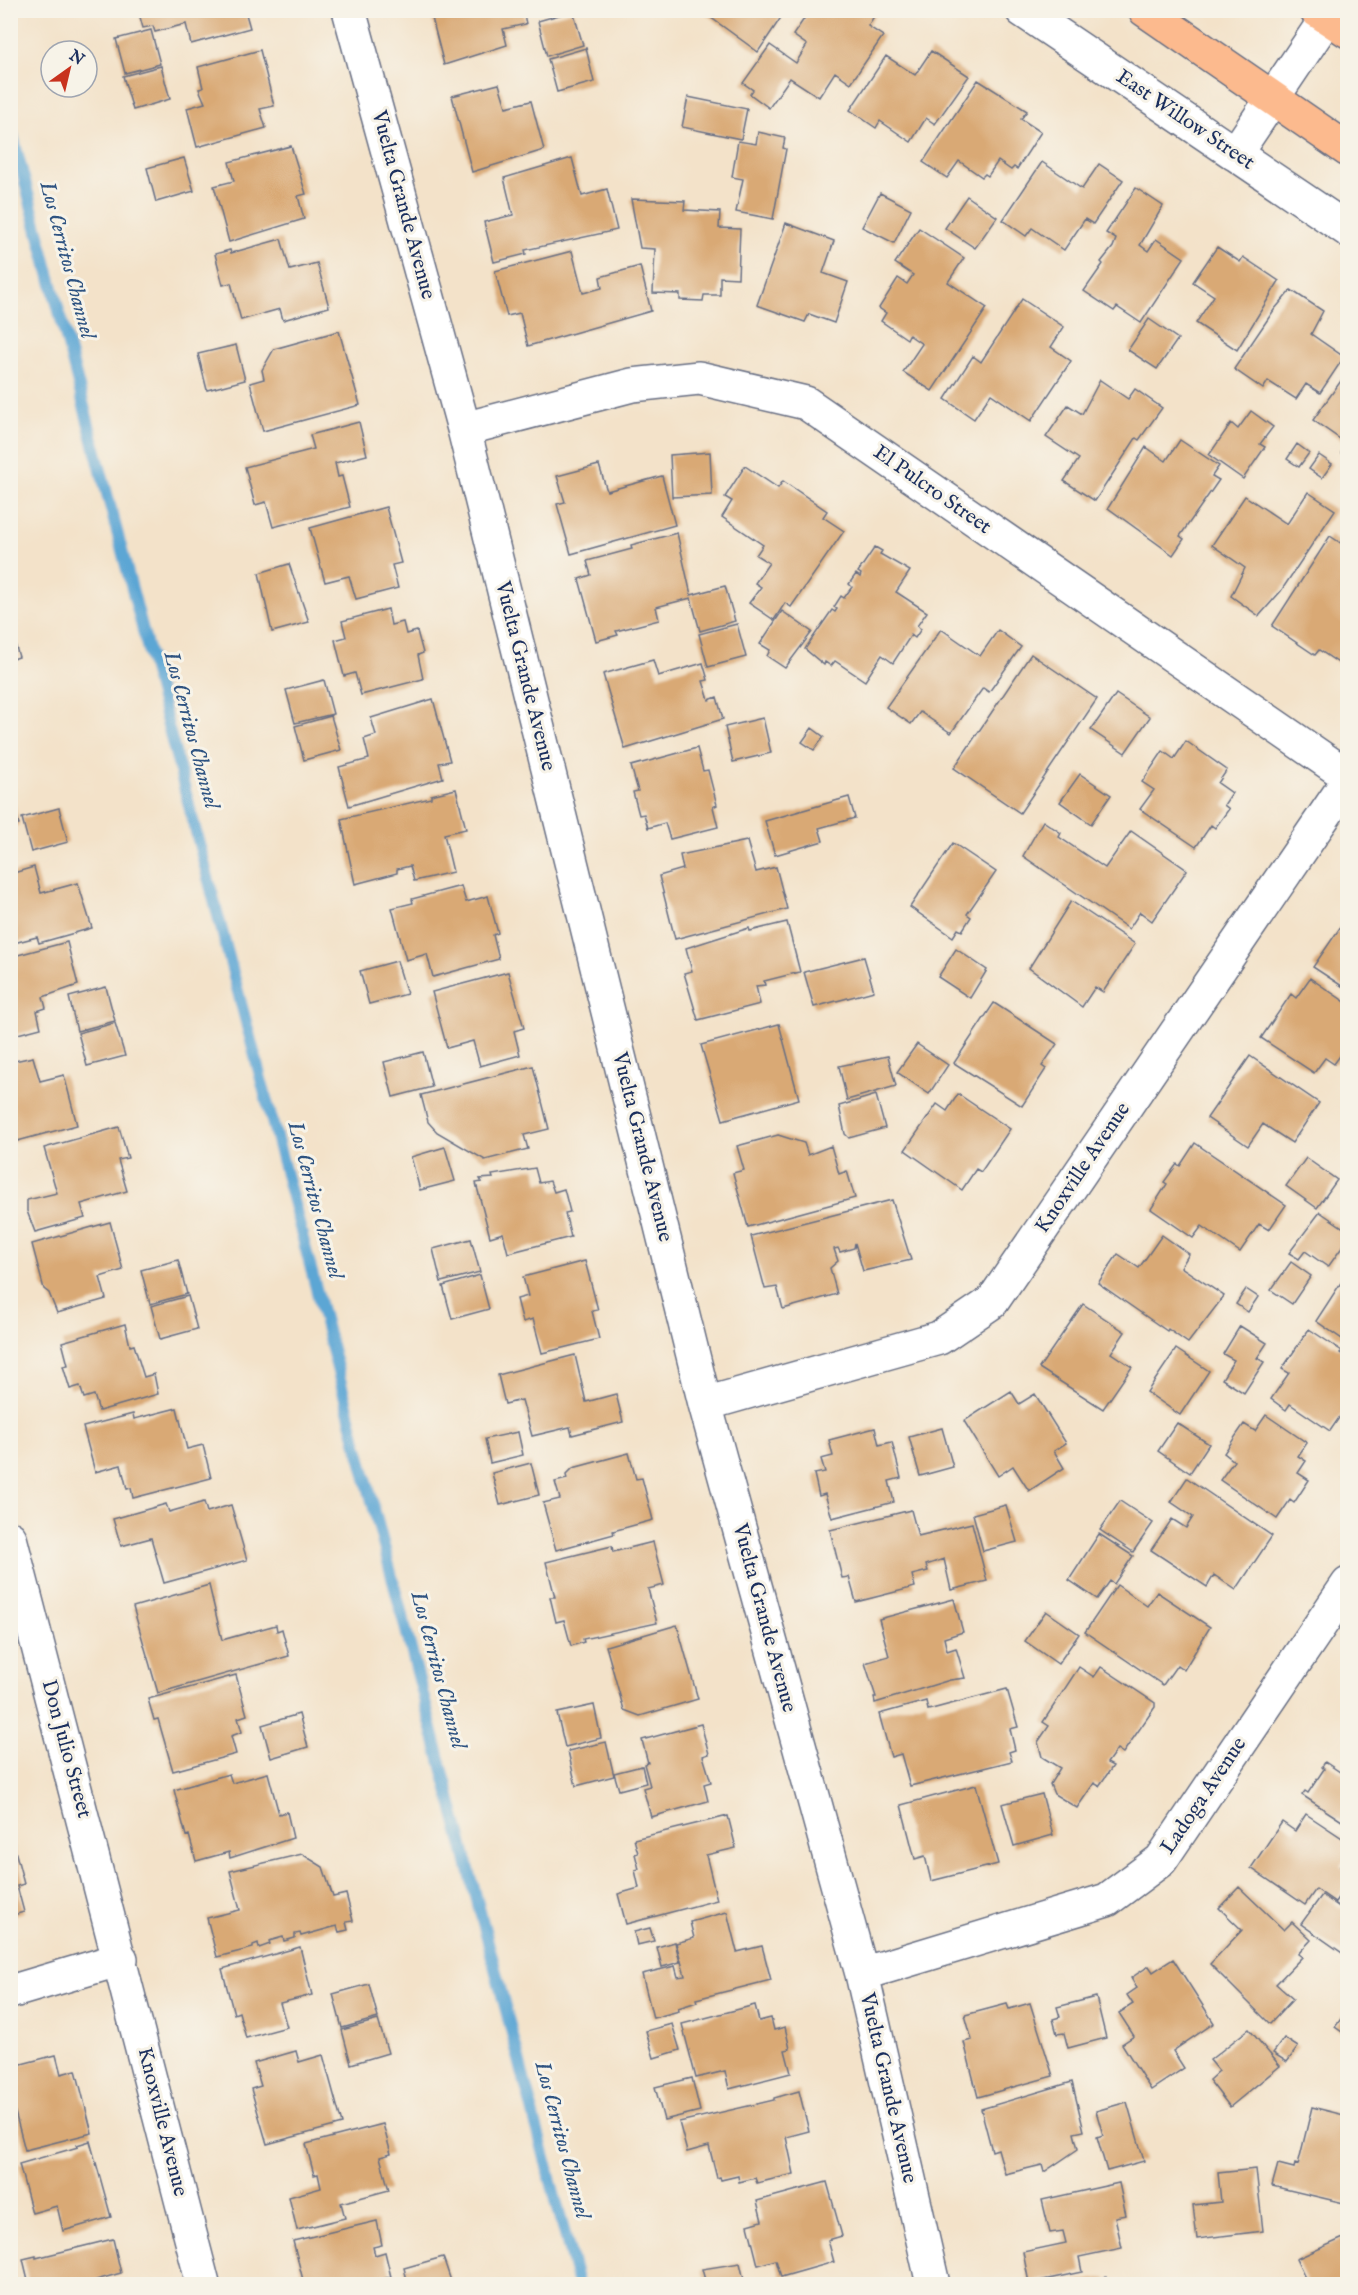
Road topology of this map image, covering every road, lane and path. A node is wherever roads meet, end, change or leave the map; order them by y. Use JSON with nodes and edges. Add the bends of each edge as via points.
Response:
{"nodes":[{"id":1,"x":349,"y":10,"type":"edge"},
{"id":2,"x":1022,"y":10,"type":"edge"},
{"id":3,"x":1145,"y":10,"type":"edge"},
{"id":4,"x":1331,"y":18,"type":"edge"},
{"id":5,"x":1271,"y":98,"type":"junction"},
{"id":6,"x":1347,"y":150,"type":"edge"},
{"id":7,"x":1235,"y":154,"type":"junction"},
{"id":8,"x":1347,"y":230,"type":"edge"},
{"id":9,"x":464,"y":429,"type":"junction"},
{"id":10,"x":1347,"y":776,"type":"edge"},
{"id":11,"x":1347,"y":781,"type":"edge"},
{"id":12,"x":705,"y":1404,"type":"junction"},
{"id":13,"x":10,"y":1538,"type":"edge"},
{"id":14,"x":1347,"y":1584,"type":"edge"},
{"id":15,"x":121,"y":1959,"type":"junction"},
{"id":16,"x":862,"y":1974,"type":"junction"},
{"id":17,"x":10,"y":1992,"type":"edge"},
{"id":18,"x":203,"y":2284,"type":"edge"},
{"id":19,"x":933,"y":2284,"type":"edge"}],
"edges":[{"from":1,"to":9,"type":"street","name":"Vuelta Grande Avenue"},
{"from":2,"to":7,"type":"street","name":"East Willow Street"},
{"from":3,"to":5,"type":"main road"},
{"from":4,"to":5,"type":"street"},
{"from":5,"to":6,"type":"main road"},
{"from":5,"to":7,"type":"street"},
{"from":7,"to":8,"type":"street","name":"East Willow Street"},
{"from":9,"to":10,"type":"street","name":"El Pulcro Street","via":[[633,385],[699,378],[806,403]]},
{"from":9,"to":12,"type":"street","name":"Vuelta Grande Avenue"},
{"from":11,"to":12,"type":"street","name":"Knoxville Avenue","via":[[992,1302],[939,1338]]},
{"from":12,"to":16,"type":"street","name":"Vuelta Grande Avenue"},
{"from":13,"to":15,"type":"street","name":"Don Julio Street"},
{"from":14,"to":16,"type":"street","name":"Ladoga Avenue","via":[[1161,1860],[1107,1900]]},
{"from":15,"to":17,"type":"street"},
{"from":15,"to":18,"type":"street","name":"Knoxville Avenue"},
{"from":16,"to":19,"type":"street","name":"Vuelta Grande Avenue"}]}
